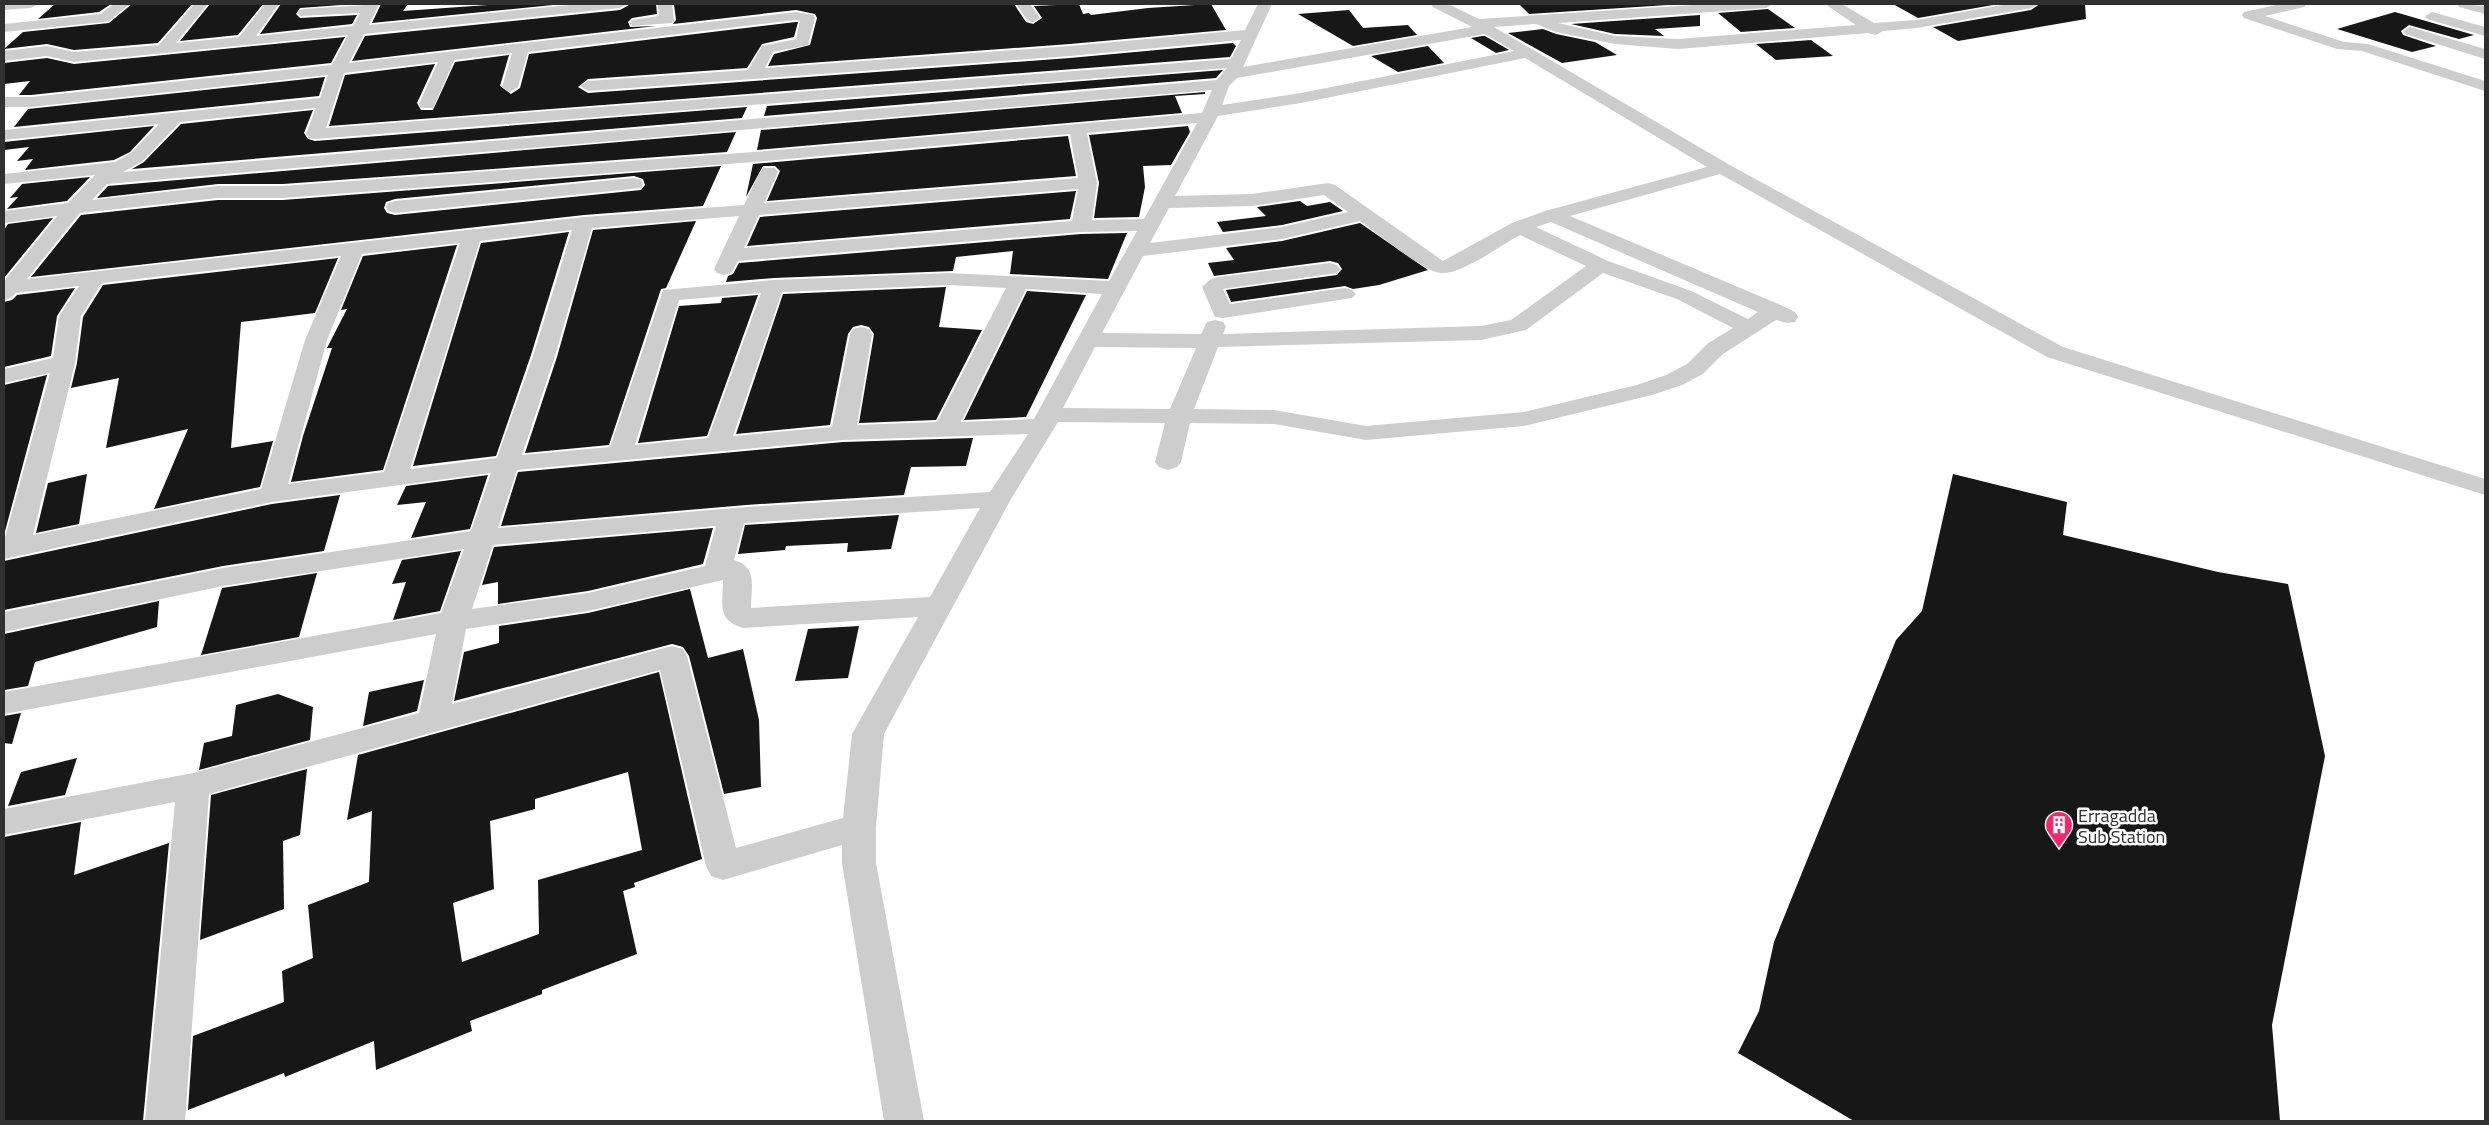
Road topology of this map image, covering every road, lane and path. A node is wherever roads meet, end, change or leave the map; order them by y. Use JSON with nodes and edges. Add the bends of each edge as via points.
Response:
{"nodes":[{"id":1,"x":31,"y":4,"type":"edge"},
{"id":2,"x":123,"y":4,"type":"edge"},
{"id":3,"x":200,"y":4,"type":"edge"},
{"id":4,"x":272,"y":4,"type":"edge"},
{"id":5,"x":620,"y":4,"type":"edge"},
{"id":6,"x":666,"y":4,"type":"edge"},
{"id":7,"x":1023,"y":4,"type":"edge"},
{"id":8,"x":1266,"y":4,"type":"edge"},
{"id":9,"x":1467,"y":4,"type":"edge"},
{"id":10,"x":1766,"y":4,"type":"edge"},
{"id":11,"x":1832,"y":4,"type":"edge"},
{"id":12,"x":2031,"y":4,"type":"edge"},
{"id":13,"x":2299,"y":4,"type":"edge"},
{"id":14,"x":2464,"y":4,"type":"edge"},
{"id":15,"x":1441,"y":5,"type":"edge"},
{"id":16,"x":4,"y":6,"type":"edge"},
{"id":17,"x":370,"y":6,"type":"edge"},
{"id":18,"x":574,"y":6,"type":"edge"},
{"id":19,"x":2485,"y":10,"type":"edge"},
{"id":20,"x":305,"y":13,"type":"dead end"},
{"id":21,"x":2432,"y":16,"type":"dead end"},
{"id":22,"x":1033,"y":18,"type":"dead end"},
{"id":23,"x":1536,"y":19,"type":"junction"},
{"id":24,"x":1481,"y":27,"type":"junction"},
{"id":25,"x":4,"y":28,"type":"edge"},
{"id":26,"x":1872,"y":28,"type":"junction"},
{"id":27,"x":360,"y":29,"type":"junction"},
{"id":28,"x":2410,"y":31,"type":"dead end"},
{"id":29,"x":2485,"y":32,"type":"edge"},
{"id":30,"x":1252,"y":34,"type":"junction"},
{"id":31,"x":244,"y":41,"type":"junction"},
{"id":32,"x":1892,"y":41,"type":"dead end"},
{"id":33,"x":521,"y":48,"type":"junction"},
{"id":34,"x":164,"y":49,"type":"junction"},
{"id":35,"x":1527,"y":53,"type":"junction"},
{"id":36,"x":2485,"y":54,"type":"edge"},
{"id":37,"x":4,"y":56,"type":"edge"},
{"id":38,"x":448,"y":57,"type":"junction"},
{"id":39,"x":342,"y":62,"type":"junction"},
{"id":40,"x":230,"y":67,"type":"dead end"},
{"id":41,"x":761,"y":73,"type":"junction"},
{"id":42,"x":1230,"y":74,"type":"junction"},
{"id":43,"x":588,"y":86,"type":"dead end"},
{"id":44,"x":2485,"y":86,"type":"edge"},
{"id":45,"x":510,"y":87,"type":"dead end"},
{"id":46,"x":762,"y":99,"type":"junction"},
{"id":47,"x":4,"y":102,"type":"edge"},
{"id":48,"x":31,"y":102,"type":"junction"},
{"id":49,"x":325,"y":102,"type":"junction"},
{"id":50,"x":427,"y":104,"type":"dead end"},
{"id":51,"x":1211,"y":115,"type":"junction"},
{"id":52,"x":174,"y":118,"type":"junction"},
{"id":53,"x":758,"y":124,"type":"junction"},
{"id":54,"x":10,"y":134,"type":"edge"},
{"id":55,"x":1079,"y":137,"type":"junction"},
{"id":56,"x":754,"y":156,"type":"junction"},
{"id":57,"x":120,"y":167,"type":"junction"},
{"id":58,"x":1722,"y":168,"type":"junction"},
{"id":59,"x":769,"y":172,"type":"junction"},
{"id":60,"x":4,"y":179,"type":"edge"},
{"id":61,"x":100,"y":180,"type":"junction"},
{"id":62,"x":1088,"y":183,"type":"junction"},
{"id":63,"x":1164,"y":202,"type":"junction"},
{"id":64,"x":395,"y":207,"type":"dead end"},
{"id":65,"x":74,"y":208,"type":"junction"},
{"id":66,"x":751,"y":210,"type":"junction"},
{"id":67,"x":1364,"y":214,"type":"junction"},
{"id":68,"x":1552,"y":215,"type":"junction"},
{"id":69,"x":4,"y":216,"type":"edge"},
{"id":70,"x":584,"y":223,"type":"junction"},
{"id":71,"x":1149,"y":225,"type":"junction"},
{"id":72,"x":1081,"y":226,"type":"junction"},
{"id":73,"x":1519,"y":227,"type":"junction"},
{"id":74,"x":472,"y":235,"type":"junction"},
{"id":75,"x":354,"y":250,"type":"junction"},
{"id":76,"x":1138,"y":251,"type":"junction"},
{"id":77,"x":732,"y":255,"type":"junction"},
{"id":78,"x":1602,"y":265,"type":"junction"},
{"id":79,"x":1330,"y":269,"type":"dead end"},
{"id":80,"x":95,"y":278,"type":"junction"},
{"id":81,"x":1019,"y":283,"type":"junction"},
{"id":82,"x":774,"y":286,"type":"junction"},
{"id":83,"x":1116,"y":288,"type":"junction"},
{"id":84,"x":6,"y":290,"type":"edge"},
{"id":85,"x":713,"y":291,"type":"junction"},
{"id":86,"x":1345,"y":294,"type":"dead end"},
{"id":87,"x":1223,"y":312,"type":"junction"},
{"id":88,"x":1749,"y":328,"type":"junction"},
{"id":89,"x":861,"y":334,"type":"dead end"},
{"id":90,"x":1088,"y":340,"type":"junction"},
{"id":91,"x":1208,"y":341,"type":"junction"},
{"id":92,"x":64,"y":363,"type":"junction"},
{"id":93,"x":4,"y":376,"type":"edge"},
{"id":94,"x":1179,"y":417,"type":"junction"},
{"id":95,"x":1046,"y":421,"type":"junction"},
{"id":96,"x":944,"y":430,"type":"junction"},
{"id":97,"x":843,"y":433,"type":"junction"},
{"id":98,"x":718,"y":444,"type":"junction"},
{"id":99,"x":620,"y":452,"type":"junction"},
{"id":100,"x":1168,"y":462,"type":"dead end"},
{"id":101,"x":506,"y":464,"type":"junction"},
{"id":102,"x":395,"y":477,"type":"junction"},
{"id":103,"x":2485,"y":486,"type":"edge"},
{"id":104,"x":272,"y":494,"type":"junction"},
{"id":105,"x":998,"y":499,"type":"junction"},
{"id":106,"x":732,"y":517,"type":"junction"},
{"id":107,"x":480,"y":538,"type":"junction"},
{"id":108,"x":10,"y":549,"type":"edge"},
{"id":109,"x":717,"y":572,"type":"junction"},
{"id":110,"x":939,"y":606,"type":"junction"},
{"id":111,"x":453,"y":621,"type":"junction"},
{"id":112,"x":4,"y":622,"type":"edge"},
{"id":113,"x":4,"y":703,"type":"edge"},
{"id":114,"x":432,"y":721,"type":"junction"},
{"id":115,"x":193,"y":786,"type":"junction"},
{"id":116,"x":4,"y":822,"type":"edge"},
{"id":117,"x":859,"y":827,"type":"junction"},
{"id":118,"x":165,"y":1121,"type":"edge"},
{"id":119,"x":904,"y":1121,"type":"edge"}],
"edges":[{"from":1,"to":16,"type":"street"},
{"from":2,"to":25,"type":"street","via":[[104,18]]},
{"from":3,"to":34,"type":"street"},
{"from":4,"to":31,"type":"street"},
{"from":5,"to":18,"type":"street"},
{"from":6,"to":39,"type":"street","via":[[667,20]]},
{"from":7,"to":22,"type":"street"},
{"from":8,"to":30,"type":"street"},
{"from":9,"to":15,"type":"street"},
{"from":10,"to":23,"type":"street"},
{"from":11,"to":26,"type":"street"},
{"from":12,"to":26,"type":"street","via":[[1917,24]]},
{"from":13,"to":44,"type":"street","via":[[2249,15],[2342,46],[2366,48]]},
{"from":14,"to":19,"type":"street"},
{"from":15,"to":24,"type":"street"},
{"from":17,"to":20,"type":"street"},
{"from":17,"to":27,"type":"street"},
{"from":18,"to":27,"type":"street"},
{"from":21,"to":29,"type":"street"},
{"from":23,"to":24,"type":"street"},
{"from":23,"to":26,"type":"street","via":[[1573,32],[1656,44]]},
{"from":24,"to":35,"type":"street"},
{"from":24,"to":42,"type":"street"},
{"from":26,"to":32,"type":"street"},
{"from":27,"to":31,"type":"street"},
{"from":27,"to":39,"type":"street"},
{"from":28,"to":36,"type":"street"},
{"from":30,"to":41,"type":"street","via":[[1070,51]]},
{"from":30,"to":42,"type":"street"},
{"from":31,"to":34,"type":"street"},
{"from":33,"to":38,"type":"street"},
{"from":33,"to":41,"type":"street","via":[[786,17],[808,18],[803,42],[766,49]]},
{"from":33,"to":45,"type":"street"},
{"from":34,"to":37,"type":"street","via":[[80,57],[47,51]]},
{"from":35,"to":51,"type":"street"},
{"from":35,"to":58,"type":"street"},
{"from":38,"to":39,"type":"street"},
{"from":38,"to":50,"type":"street"},
{"from":39,"to":40,"type":"street"},
{"from":39,"to":48,"type":"street"},
{"from":39,"to":49,"type":"street"},
{"from":41,"to":43,"type":"street"},
{"from":41,"to":46,"type":"street"},
{"from":42,"to":46,"type":"street"},
{"from":42,"to":51,"type":"street"},
{"from":42,"to":53,"type":"street"},
{"from":46,"to":49,"type":"street","via":[[316,134]]},
{"from":46,"to":53,"type":"street"},
{"from":47,"to":48,"type":"street"},
{"from":48,"to":54,"type":"street"},
{"from":49,"to":52,"type":"street"},
{"from":51,"to":55,"type":"street"},
{"from":51,"to":63,"type":"street"},
{"from":52,"to":54,"type":"street"},
{"from":52,"to":57,"type":"street","via":[[137,157]]},
{"from":53,"to":56,"type":"street"},
{"from":53,"to":61,"type":"street"},
{"from":55,"to":56,"type":"street"},
{"from":55,"to":59,"type":"street"},
{"from":55,"to":62,"type":"street"},
{"from":56,"to":65,"type":"street","via":[[283,192],[218,192]]},
{"from":57,"to":60,"type":"street"},
{"from":57,"to":61,"type":"street"},
{"from":58,"to":68,"type":"street"},
{"from":58,"to":103,"type":"street","via":[[2055,352]]},
{"from":59,"to":64,"type":"street"},
{"from":59,"to":66,"type":"street"},
{"from":61,"to":65,"type":"street"},
{"from":62,"to":66,"type":"street"},
{"from":62,"to":72,"type":"street"},
{"from":63,"to":67,"type":"street","via":[[1252,200],[1326,189]]},
{"from":63,"to":71,"type":"street"},
{"from":65,"to":69,"type":"street"},
{"from":65,"to":84,"type":"street"},
{"from":66,"to":70,"type":"street"},
{"from":66,"to":77,"type":"street"},
{"from":67,"to":73,"type":"street","via":[[1442,267],[1459,262]]},
{"from":67,"to":76,"type":"street","via":[[1282,233]]},
{"from":68,"to":73,"type":"street"},
{"from":68,"to":88,"type":"street","via":[[1781,314]]},
{"from":70,"to":74,"type":"street"},
{"from":70,"to":101,"type":"street","via":[[544,356]]},
{"from":71,"to":72,"type":"street"},
{"from":71,"to":76,"type":"street"},
{"from":72,"to":77,"type":"street"},
{"from":73,"to":78,"type":"street"},
{"from":74,"to":75,"type":"street"},
{"from":74,"to":102,"type":"street"},
{"from":75,"to":80,"type":"street"},
{"from":75,"to":104,"type":"street","via":[[316,340]]},
{"from":76,"to":83,"type":"street"},
{"from":77,"to":85,"type":"street"},
{"from":78,"to":88,"type":"street","via":[[1684,295]]},
{"from":78,"to":91,"type":"street","via":[[1518,326],[1481,333]]},
{"from":79,"to":87,"type":"street","via":[[1214,284],[1212,287]]},
{"from":80,"to":84,"type":"street"},
{"from":80,"to":92,"type":"street","via":[[70,316]]},
{"from":81,"to":82,"type":"street","via":[[949,279]]},
{"from":81,"to":83,"type":"street"},
{"from":81,"to":96,"type":"street"},
{"from":82,"to":85,"type":"street"},
{"from":82,"to":98,"type":"street"},
{"from":83,"to":90,"type":"street"},
{"from":85,"to":99,"type":"street","via":[[670,294]]},
{"from":86,"to":87,"type":"street"},
{"from":87,"to":91,"type":"street"},
{"from":88,"to":94,"type":"street","via":[[1714,349],[1695,369],[1674,380],[1524,419],[1366,433],[1274,417]]},
{"from":89,"to":97,"type":"street"},
{"from":90,"to":91,"type":"street"},
{"from":90,"to":95,"type":"street"},
{"from":91,"to":94,"type":"street"},
{"from":92,"to":93,"type":"street"},
{"from":92,"to":108,"type":"street"},
{"from":94,"to":95,"type":"street"},
{"from":94,"to":100,"type":"street"},
{"from":95,"to":96,"type":"street"},
{"from":95,"to":105,"type":"street"},
{"from":96,"to":97,"type":"street"},
{"from":97,"to":98,"type":"street"},
{"from":98,"to":99,"type":"street"},
{"from":99,"to":101,"type":"street"},
{"from":101,"to":102,"type":"street"},
{"from":101,"to":107,"type":"street"},
{"from":102,"to":104,"type":"street"},
{"from":104,"to":108,"type":"street"},
{"from":105,"to":106,"type":"street"},
{"from":105,"to":110,"type":"street"},
{"from":106,"to":107,"type":"street"},
{"from":106,"to":109,"type":"street"},
{"from":107,"to":111,"type":"street"},
{"from":107,"to":112,"type":"street","via":[[222,577]]},
{"from":109,"to":110,"type":"street","via":[[736,570],[737,610],[742,618]]},
{"from":109,"to":111,"type":"street","via":[[588,602]]},
{"from":110,"to":117,"type":"street","via":[[868,734]]},
{"from":111,"to":113,"type":"street"},
{"from":111,"to":114,"type":"street"},
{"from":114,"to":115,"type":"street"},
{"from":114,"to":117,"type":"street","via":[[672,656],[723,866]]},
{"from":115,"to":116,"type":"street"},
{"from":115,"to":118,"type":"street"},
{"from":117,"to":119,"type":"street","via":[[859,863]]}]}
